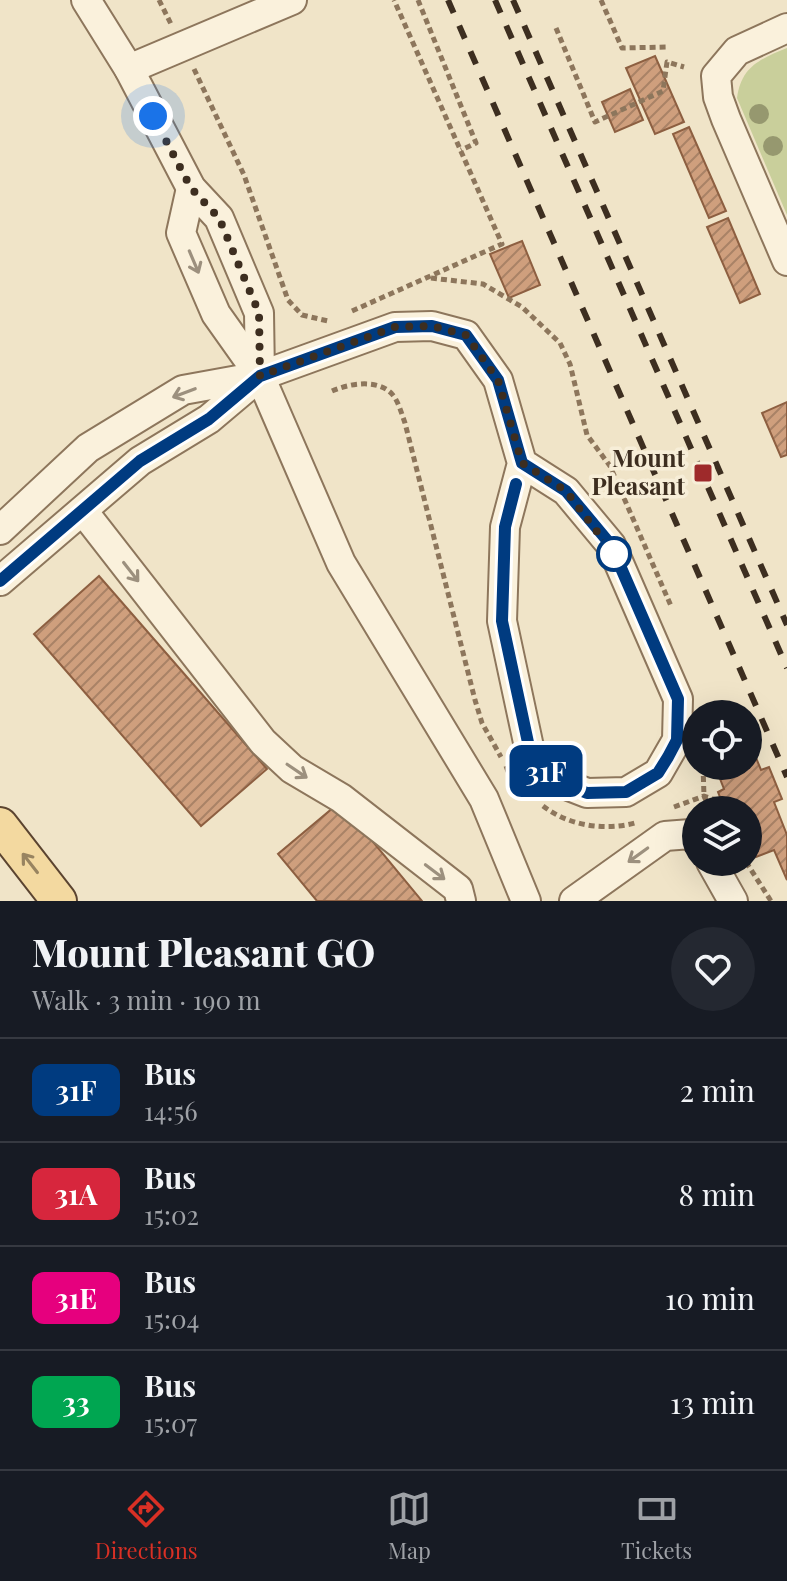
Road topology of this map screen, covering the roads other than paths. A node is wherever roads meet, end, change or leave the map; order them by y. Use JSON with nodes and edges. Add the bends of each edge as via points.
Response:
{"nodes":[{"id":1,"x":86,"y":0,"type":"edge"},
{"id":2,"x":292,"y":0,"type":"edge"},
{"id":3,"x":787,"y":28,"type":"edge"},
{"id":4,"x":129,"y":69,"type":"junction"},
{"id":5,"x":191,"y":188,"type":"junction"},
{"id":6,"x":787,"y":261,"type":"edge"},
{"id":7,"x":260,"y":376,"type":"junction"},
{"id":8,"x":522,"y":463,"type":"junction"},
{"id":9,"x":83,"y":511,"type":"junction"},
{"id":10,"x":0,"y":530,"type":"edge"},
{"id":11,"x":0,"y":581,"type":"edge"},
{"id":12,"x":0,"y":825,"type":"edge"},
{"id":13,"x":682,"y":832,"type":"edge"},
{"id":14,"x":719,"y":876,"type":"edge"},
{"id":15,"x":582,"y":899,"type":"edge"},
{"id":16,"x":59,"y":901,"type":"edge"},
{"id":17,"x":461,"y":901,"type":"edge"},
{"id":18,"x":526,"y":901,"type":"edge"},
{"id":19,"x":733,"y":901,"type":"edge"}],
"edges":[{"from":1,"to":4,"type":"street"},
{"from":2,"to":4,"type":"street"},
{"from":3,"to":6,"type":"street","via":[[737,51],[716,76],[726,119]]},
{"from":4,"to":5,"type":"street"},
{"from":5,"to":7,"type":"street","via":[[219,218],[259,313]]},
{"from":5,"to":7,"type":"street","one_way":true,"via":[[181,233],[216,314]]},
{"from":7,"to":8,"type":"street","via":[[395,327],[432,326],[466,335],[498,380]]},
{"from":7,"to":9,"type":"street","via":[[209,419],[140,461]]},
{"from":7,"to":10,"type":"street","one_way":true,"via":[[183,390],[88,448]]},
{"from":7,"to":18,"type":"street","via":[[341,563],[484,799]]},
{"from":8,"to":8,"type":"street","via":[[505,527],[502,621],[529,747],[551,779],[587,793],[626,792],[658,773],[671,751],[677,740],[678,699],[611,545],[566,491]]},
{"from":9,"to":11,"type":"street"},
{"from":9,"to":17,"type":"street","one_way":true,"via":[[263,742],[292,769],[341,798],[458,889]]},
{"from":16,"to":12,"type":"main road","one_way":true},
{"from":13,"to":15,"type":"street","one_way":true,"via":[[665,836]]},
{"from":14,"to":19,"type":"street"}]}
